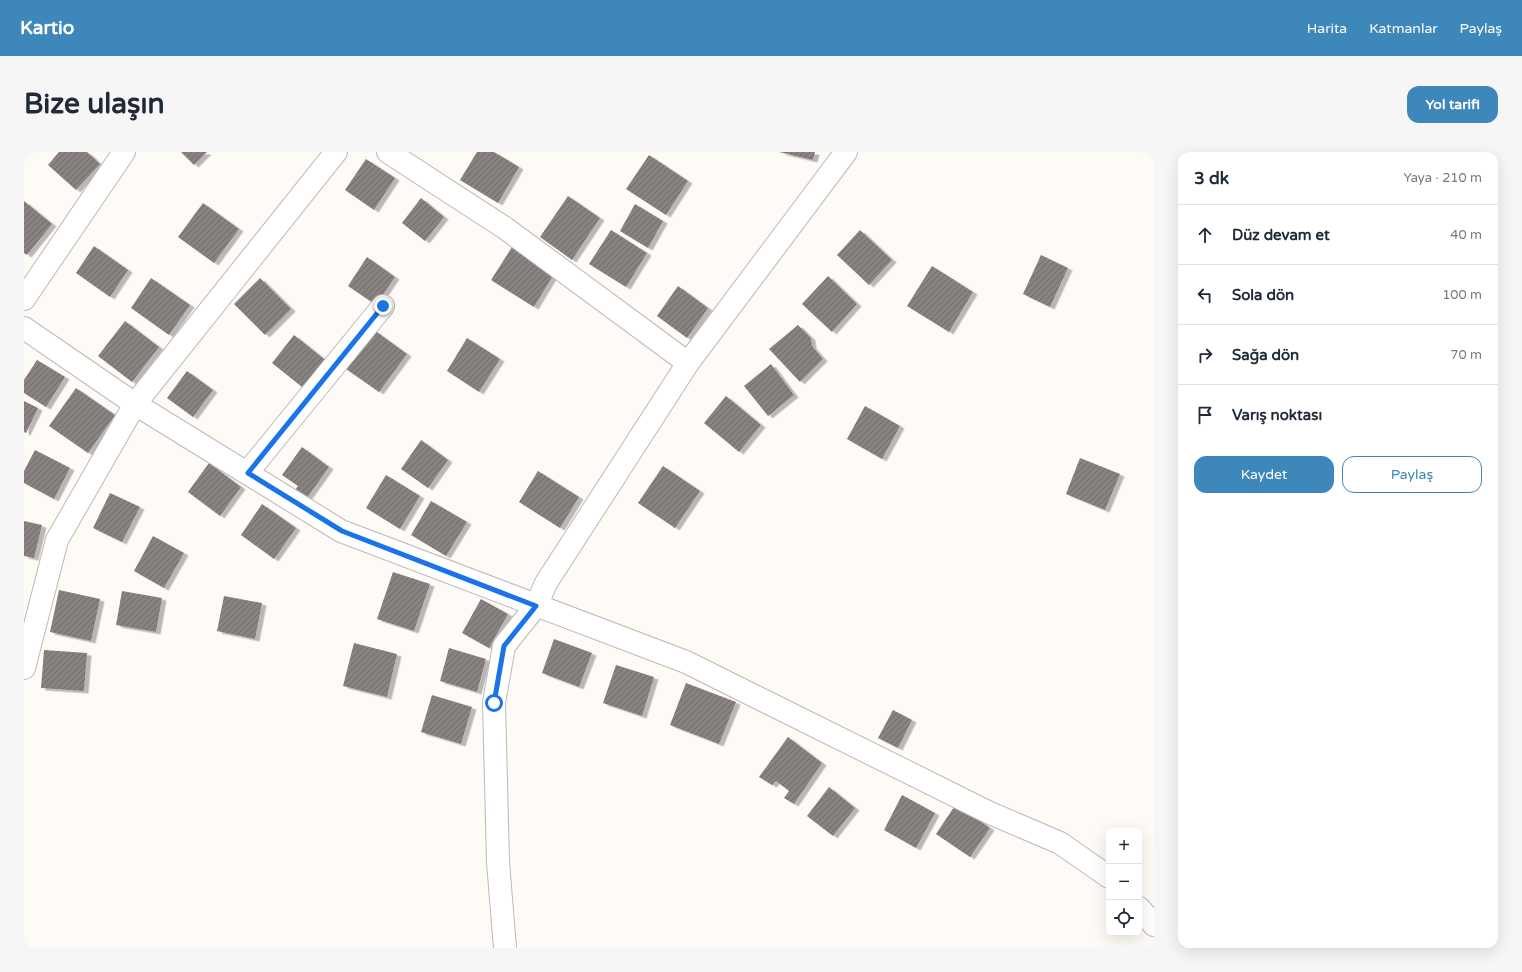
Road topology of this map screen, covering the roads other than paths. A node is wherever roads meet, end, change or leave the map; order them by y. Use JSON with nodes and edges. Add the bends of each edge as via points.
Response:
{"nodes":[{"id":1,"x":124,"y":152,"type":"edge"},
{"id":2,"x":336,"y":152,"type":"edge"},
{"id":3,"x":388,"y":152,"type":"edge"},
{"id":4,"x":846,"y":152,"type":"edge"},
{"id":5,"x":24,"y":298,"type":"edge"},
{"id":6,"x":383,"y":306,"type":"dead end"},
{"id":7,"x":24,"y":328,"type":"edge"},
{"id":8,"x":688,"y":363,"type":"junction"},
{"id":9,"x":135,"y":404,"type":"junction"},
{"id":10,"x":248,"y":473,"type":"junction"},
{"id":11,"x":536,"y":606,"type":"junction"},
{"id":12,"x":24,"y":668,"type":"edge"},
{"id":13,"x":1106,"y":875,"type":"edge"},
{"id":14,"x":1142,"y":911,"type":"edge"},
{"id":15,"x":1154,"y":925,"type":"edge"},
{"id":16,"x":505,"y":948,"type":"edge"}],
"edges":[{"from":1,"to":5,"type":"street"},
{"from":2,"to":9,"type":"street"},
{"from":3,"to":8,"type":"street","via":[[505,228]]},
{"from":4,"to":8,"type":"street"},
{"from":6,"to":10,"type":"street"},
{"from":7,"to":9,"type":"street"},
{"from":8,"to":11,"type":"street","via":[[546,583]]},
{"from":9,"to":10,"type":"street"},
{"from":9,"to":12,"type":"street","via":[[57,540]]},
{"from":10,"to":11,"type":"street","via":[[342,531]]},
{"from":11,"to":13,"type":"street","via":[[686,662],[990,812],[1060,843]]},
{"from":11,"to":16,"type":"street","via":[[504,646],[494,703],[498,862]]},
{"from":14,"to":15,"type":"street"}]}
